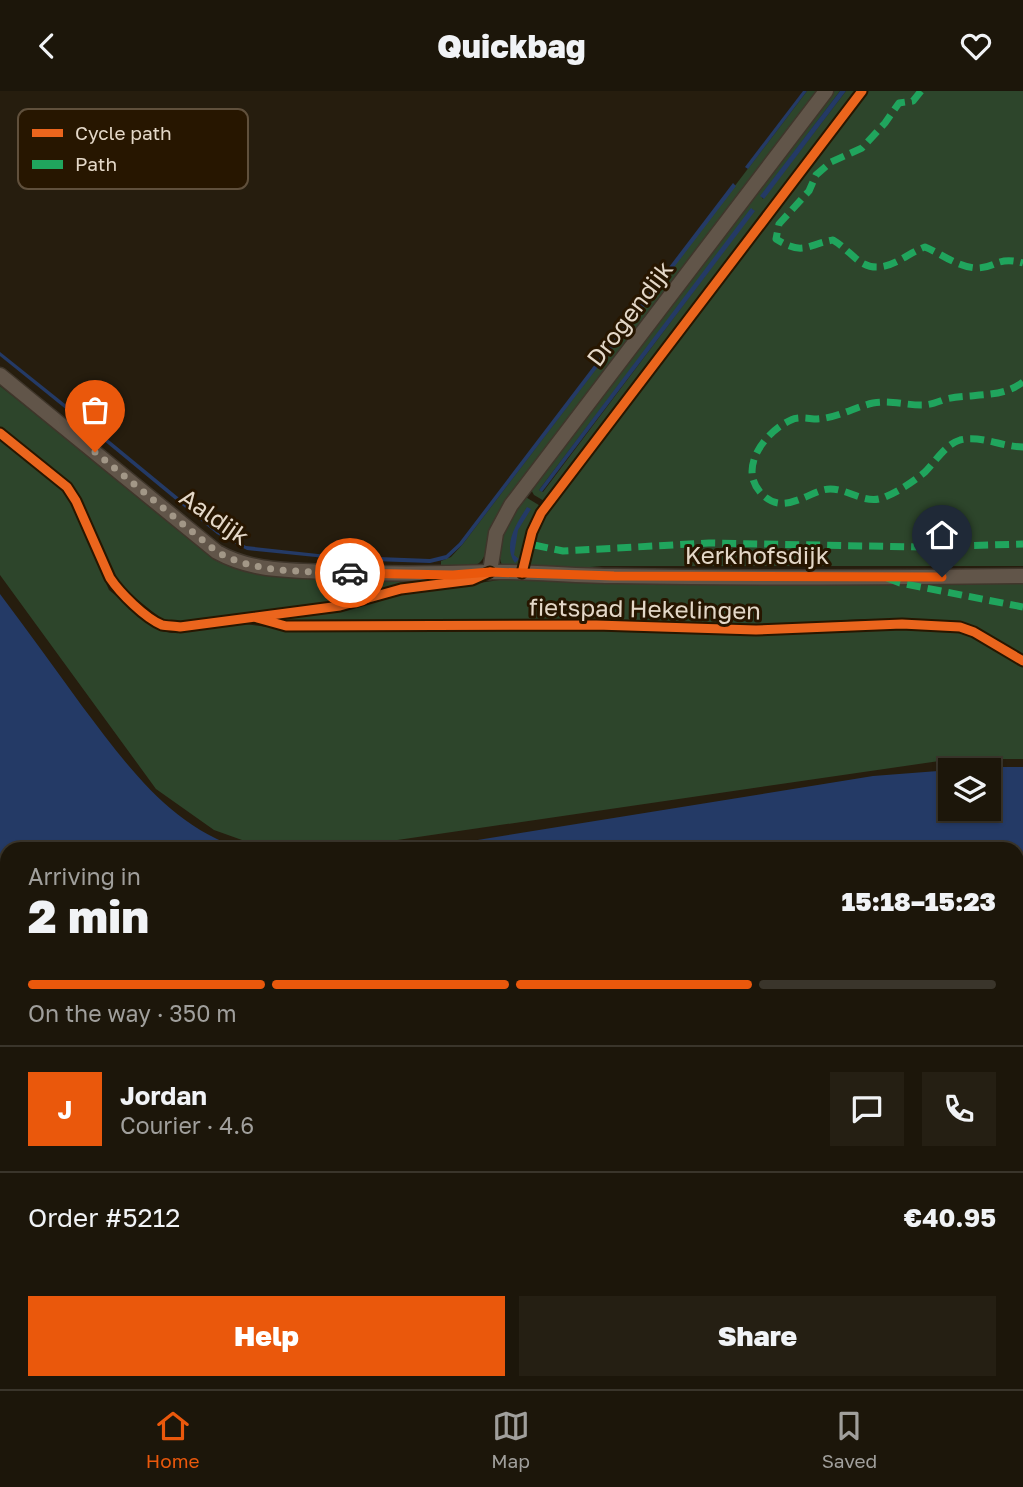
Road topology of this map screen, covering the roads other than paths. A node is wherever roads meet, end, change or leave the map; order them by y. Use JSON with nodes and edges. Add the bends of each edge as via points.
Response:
{"nodes":[{"id":1,"x":826,"y":91,"type":"edge"},
{"id":2,"x":0,"y":375,"type":"edge"},
{"id":3,"x":490,"y":572,"type":"junction"},
{"id":4,"x":1023,"y":576,"type":"edge"}],
"edges":[{"from":1,"to":3,"type":"street","name":"Drogendijk","via":[[511,505],[496,533]]},
{"from":2,"to":3,"type":"street","name":"Aaldijk","via":[[232,560],[275,569],[376,574]]},
{"from":3,"to":4,"type":"street","name":"Kerkhofsdijk"}]}
